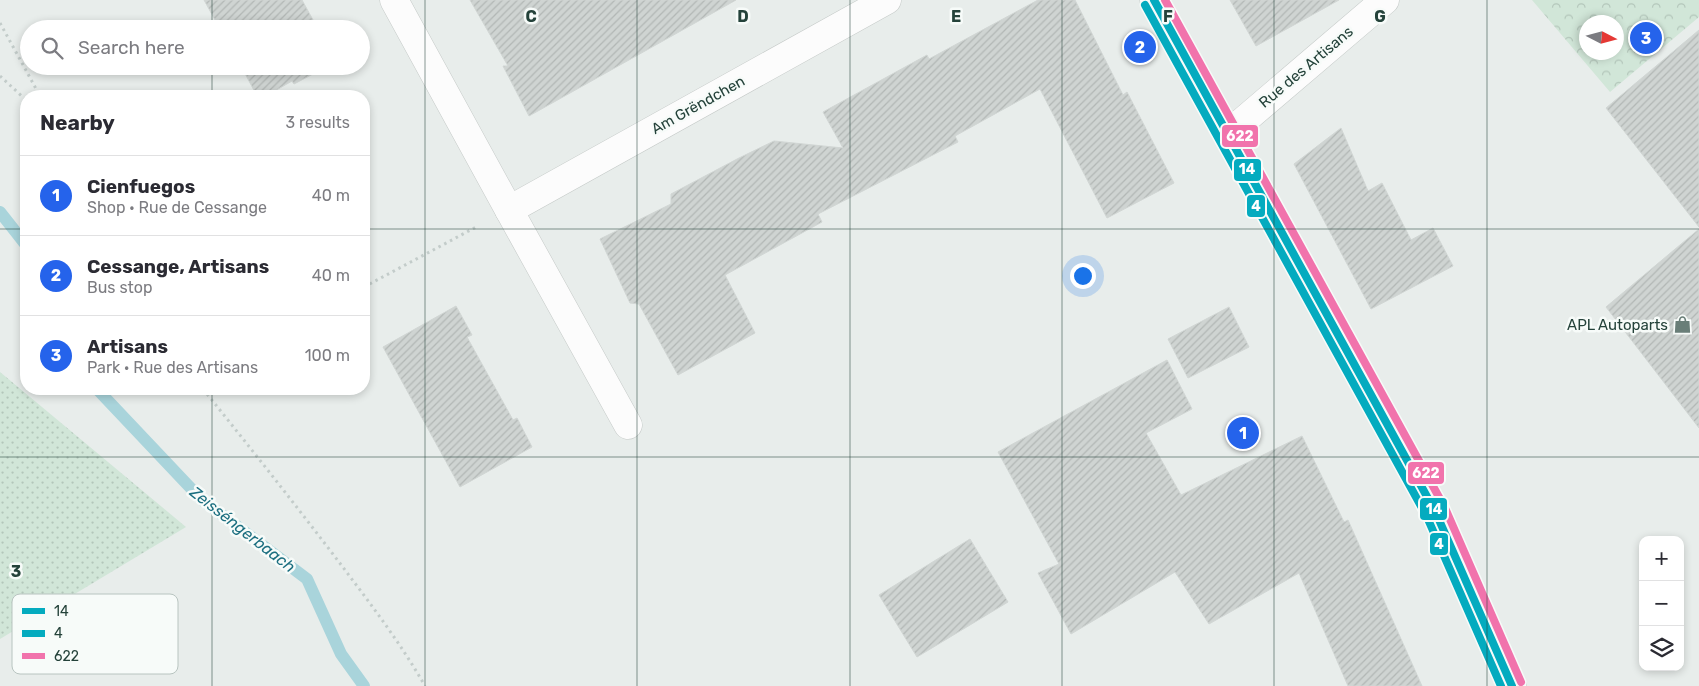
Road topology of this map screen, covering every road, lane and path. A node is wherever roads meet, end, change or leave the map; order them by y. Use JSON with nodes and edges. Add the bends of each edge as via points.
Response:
{"nodes":[{"id":1,"x":394,"y":0,"type":"edge"},
{"id":2,"x":887,"y":0,"type":"edge"},
{"id":3,"x":1154,"y":0,"type":"edge"},
{"id":4,"x":1385,"y":0,"type":"edge"},
{"id":5,"x":0,"y":23,"type":"edge"},
{"id":6,"x":20,"y":60,"type":"edge"},
{"id":7,"x":28,"y":75,"type":"edge"},
{"id":8,"x":0,"y":76,"type":"edge"},
{"id":9,"x":37,"y":90,"type":"edge"},
{"id":10,"x":20,"y":94,"type":"edge"},
{"id":11,"x":1228,"y":134,"type":"junction"},
{"id":12,"x":509,"y":210,"type":"junction"},
{"id":13,"x":370,"y":284,"type":"edge"},
{"id":14,"x":208,"y":395,"type":"edge"},
{"id":15,"x":628,"y":425,"type":"dead end"},
{"id":16,"x":425,"y":686,"type":"edge"},
{"id":17,"x":1512,"y":686,"type":"edge"}],
"edges":[{"from":1,"to":12,"type":"street"},
{"from":2,"to":12,"type":"street","name":"Am Grëndchen"},
{"from":3,"to":11,"type":"street"},
{"from":4,"to":11,"type":"street","name":"Rue des Artisans"},
{"from":5,"to":6,"type":"path"},
{"from":7,"to":9,"type":"path"},
{"from":8,"to":10,"type":"path"},
{"from":11,"to":17,"type":"street","via":[[1436,513]]},
{"from":12,"to":13,"type":"path"},
{"from":12,"to":15,"type":"street"},
{"from":14,"to":16,"type":"path","via":[[387,626]]}]}
